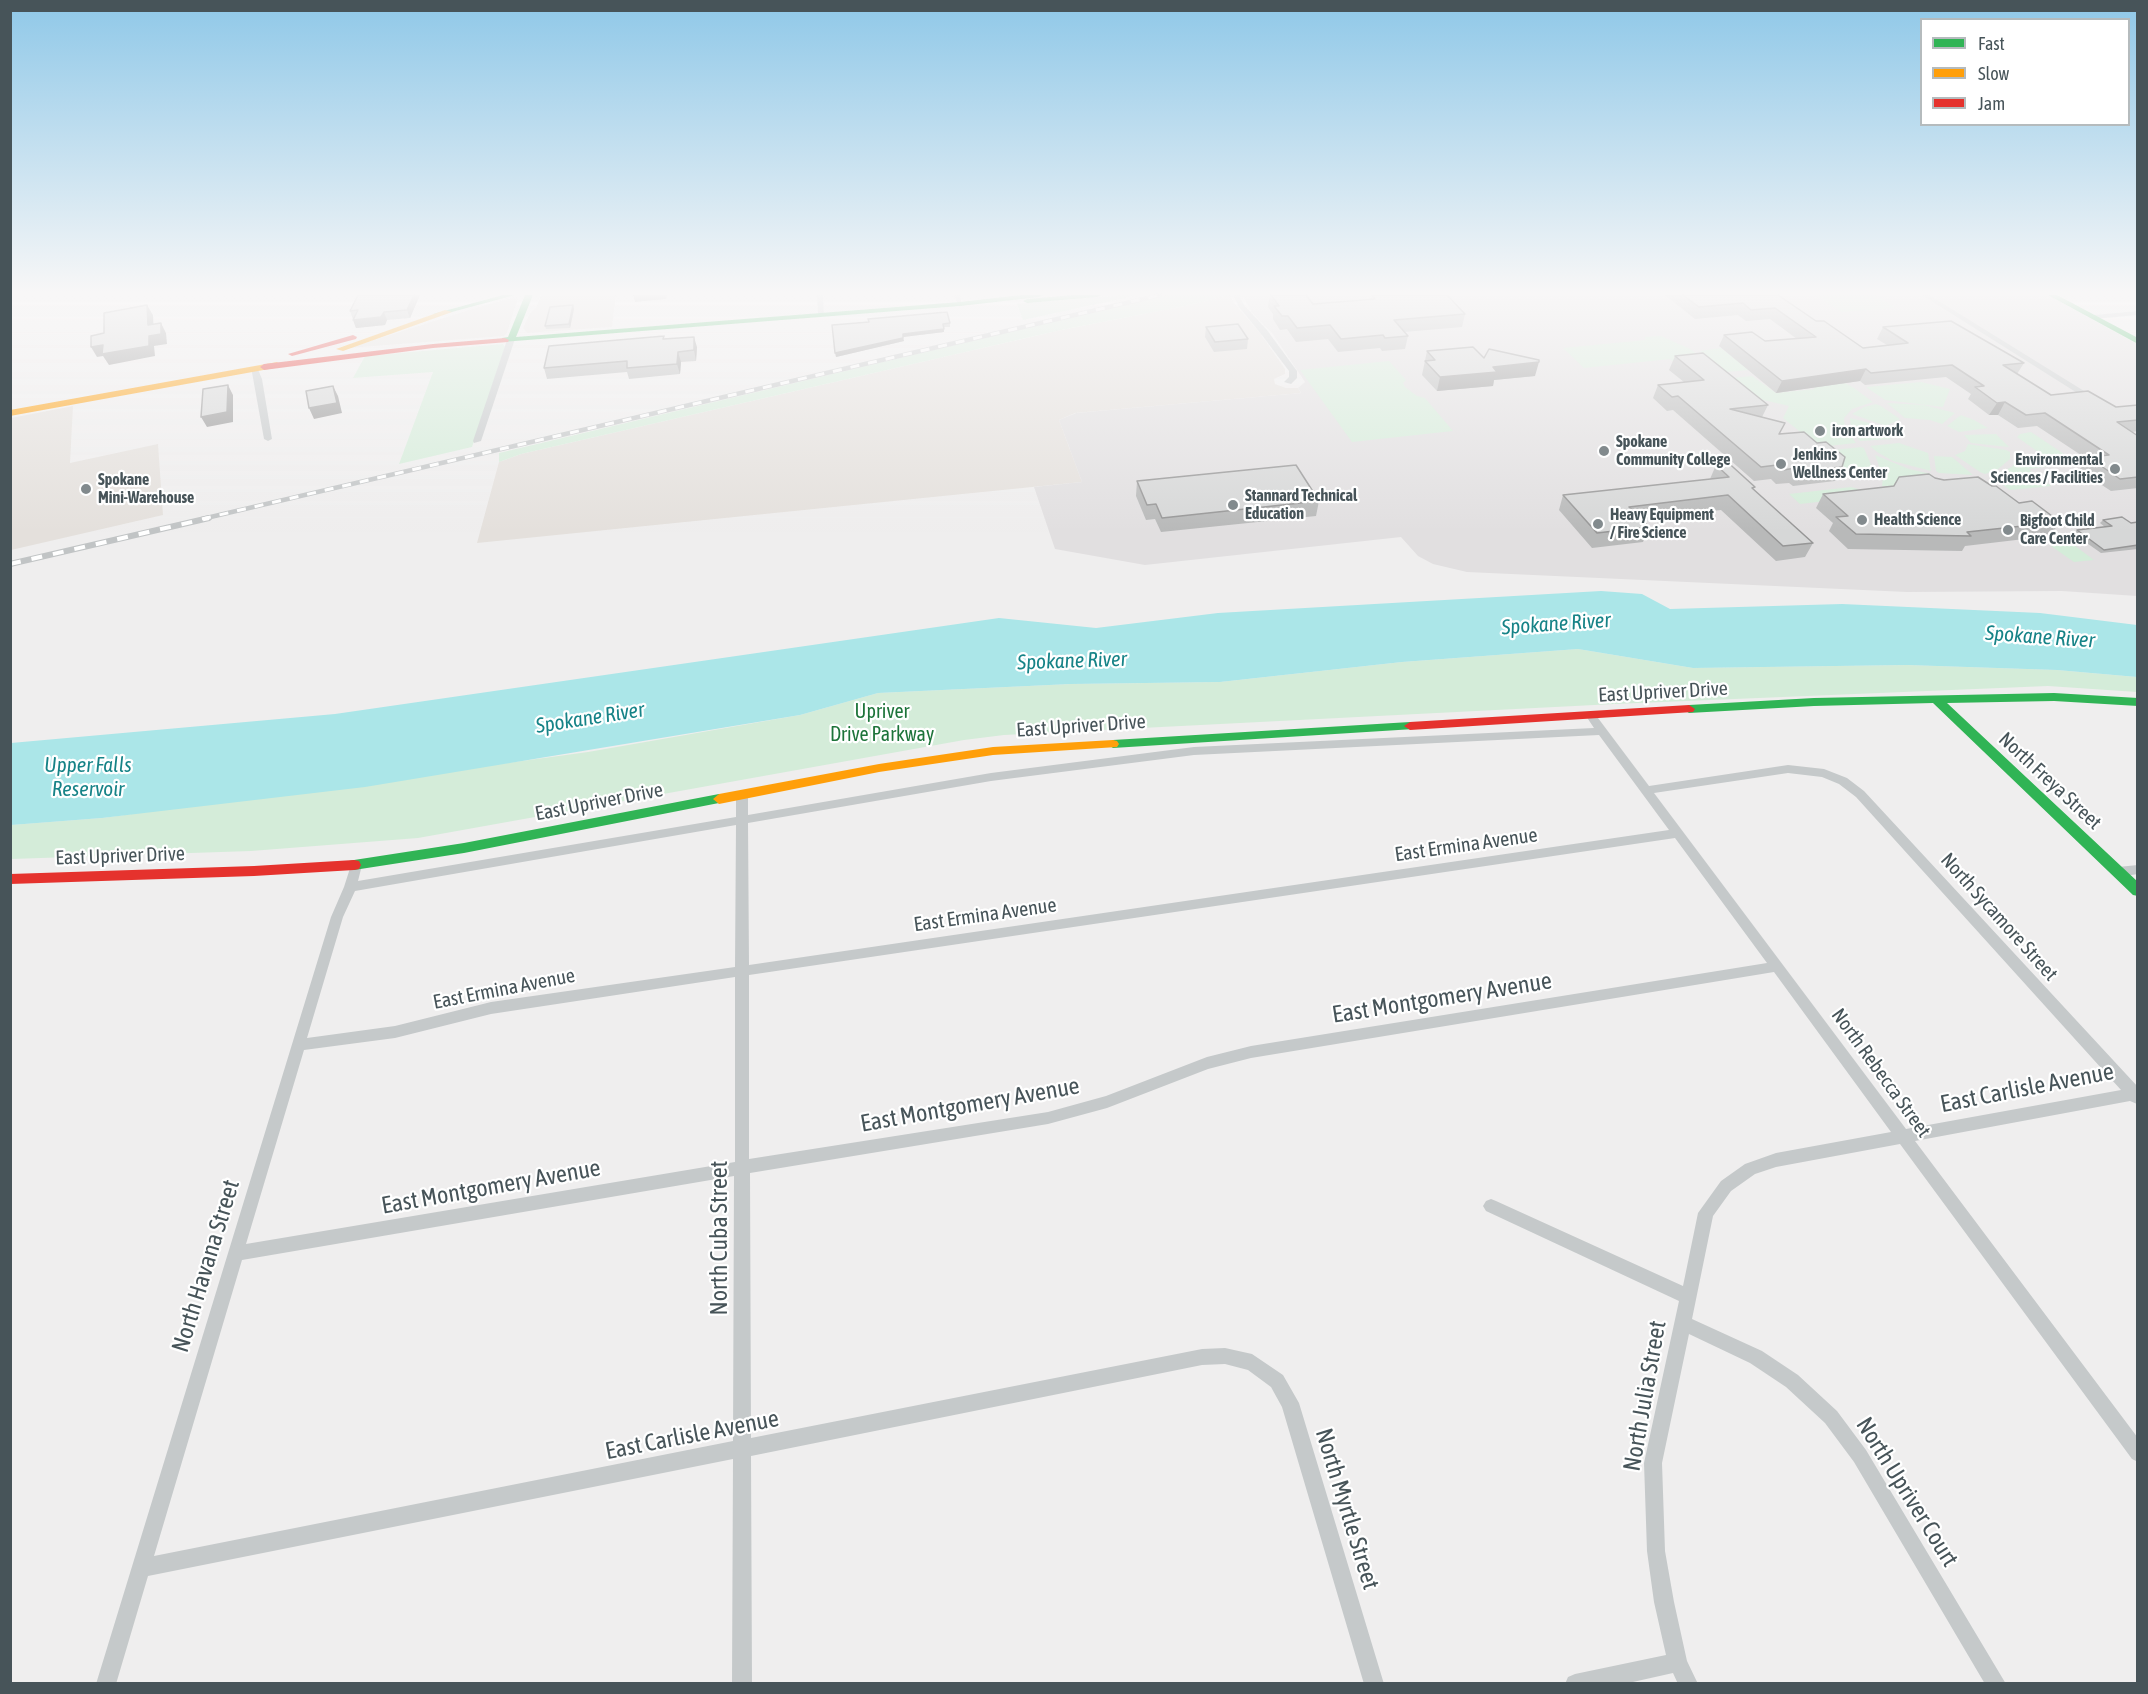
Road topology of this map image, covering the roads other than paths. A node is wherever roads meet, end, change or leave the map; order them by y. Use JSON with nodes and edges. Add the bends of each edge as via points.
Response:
{"nodes":[{"id":1,"x":217,"y":374,"type":"edge"},
{"id":2,"x":258,"y":374,"type":"edge"},
{"id":3,"x":499,"y":374,"type":"edge"},
{"id":4,"x":1293,"y":374,"type":"edge"},
{"id":5,"x":2053,"y":374,"type":"edge"},
{"id":6,"x":1288,"y":382,"type":"dead end"},
{"id":7,"x":2100,"y":403,"type":"edge"},
{"id":8,"x":10,"y":413,"type":"edge"},
{"id":9,"x":268,"y":439,"type":"dead end"},
{"id":10,"x":477,"y":441,"type":"dead end"},
{"id":11,"x":1935,"y":699,"type":"junction"},
{"id":12,"x":2138,"y":702,"type":"edge"},
{"id":13,"x":1591,"y":716,"type":"junction"},
{"id":14,"x":1602,"y":731,"type":"junction"},
{"id":15,"x":1193,"y":745,"type":"junction"},
{"id":16,"x":1647,"y":790,"type":"junction"},
{"id":17,"x":742,"y":794,"type":"junction"},
{"id":18,"x":743,"y":821,"type":"junction"},
{"id":19,"x":1679,"y":833,"type":"junction"},
{"id":20,"x":356,"y":865,"type":"junction"},
{"id":21,"x":2138,"y":869,"type":"edge"},
{"id":22,"x":2118,"y":872,"type":"junction"},
{"id":23,"x":10,"y":879,"type":"edge"},
{"id":24,"x":350,"y":887,"type":"junction"},
{"id":25,"x":2138,"y":891,"type":"edge"},
{"id":26,"x":1778,"y":966,"type":"junction"},
{"id":27,"x":743,"y":970,"type":"junction"},
{"id":28,"x":299,"y":1045,"type":"junction"},
{"id":29,"x":2136,"y":1095,"type":"edge"},
{"id":30,"x":1903,"y":1136,"type":"junction"},
{"id":31,"x":744,"y":1167,"type":"junction"},
{"id":32,"x":1750,"y":1169,"type":"joint"},
{"id":33,"x":1491,"y":1206,"type":"dead end"},
{"id":34,"x":234,"y":1254,"type":"junction"},
{"id":35,"x":1687,"y":1296,"type":"junction"},
{"id":36,"x":1683,"y":1323,"type":"junction"},
{"id":37,"x":1252,"y":1362,"type":"joint"},
{"id":38,"x":742,"y":1449,"type":"junction"},
{"id":39,"x":2138,"y":1454,"type":"edge"},
{"id":40,"x":141,"y":1568,"type":"junction"},
{"id":41,"x":1678,"y":1662,"type":"junction"},
{"id":42,"x":106,"y":1683,"type":"edge"},
{"id":43,"x":742,"y":1683,"type":"edge"},
{"id":44,"x":1374,"y":1683,"type":"edge"},
{"id":45,"x":1575,"y":1683,"type":"edge"},
{"id":46,"x":1688,"y":1683,"type":"edge"},
{"id":47,"x":1996,"y":1683,"type":"edge"}],
"edges":[{"from":1,"to":8,"type":"main road"},
{"from":2,"to":9,"type":"street"},
{"from":3,"to":10,"type":"street"},
{"from":4,"to":6,"type":"street"},
{"from":5,"to":7,"type":"street"},
{"from":11,"to":12,"type":"main road","name":"East Upriver Drive","via":[[2054,697]]},
{"from":11,"to":13,"type":"main road","name":"East Upriver Drive"},
{"from":11,"to":22,"type":"main road","name":"North Freya Street"},
{"from":13,"to":14,"type":"street","name":"North Rebecca Street"},
{"from":13,"to":15,"type":"main road","name":"East Upriver Drive"},
{"from":14,"to":15,"type":"street","name":"East Upriver Drive"},
{"from":14,"to":16,"type":"street","name":"North Rebecca Street"},
{"from":15,"to":17,"type":"main road","name":"East Upriver Drive","via":[[993,751]]},
{"from":15,"to":18,"type":"street","name":"East Upriver Drive"},
{"from":16,"to":19,"type":"street","name":"North Rebecca Street"},
{"from":16,"to":29,"type":"street","name":"North Sycamore Street","via":[[1788,769],[1824,773],[1844,781]]},
{"from":17,"to":18,"type":"street","name":"North Cuba Street"},
{"from":17,"to":20,"type":"main road","name":"East Upriver Drive"},
{"from":18,"to":24,"type":"street","name":"East Upriver Drive"},
{"from":18,"to":27,"type":"street","name":"North Cuba Street"},
{"from":19,"to":26,"type":"street","name":"North Rebecca Street"},
{"from":19,"to":27,"type":"street","name":"East Ermina Avenue"},
{"from":20,"to":23,"type":"main road","name":"East Upriver Drive"},
{"from":20,"to":24,"type":"street","name":"North Havana Street"},
{"from":21,"to":22,"type":"street"},
{"from":22,"to":25,"type":"main road","name":"North Freya Street"},
{"from":24,"to":28,"type":"street","name":"North Havana Street","via":[[337,917]]},
{"from":26,"to":30,"type":"street","name":"North Rebecca Street"},
{"from":26,"to":31,"type":"street","name":"East Montgomery Avenue","via":[[1251,1052],[1207,1063],[1107,1102],[1048,1118]]},
{"from":27,"to":28,"type":"street","name":"East Ermina Avenue","via":[[491,1008],[395,1032]]},
{"from":27,"to":31,"type":"street","name":"North Cuba Street"},
{"from":28,"to":34,"type":"street","name":"North Havana Street"},
{"from":29,"to":30,"type":"street","name":"East Carlisle Avenue"},
{"from":30,"to":32,"type":"street","name":"East Carlisle Avenue","via":[[1776,1160]]},
{"from":30,"to":39,"type":"street","name":"North Rebecca Street"},
{"from":31,"to":34,"type":"street","name":"East Montgomery Avenue"},
{"from":31,"to":38,"type":"street","name":"North Cuba Street"},
{"from":32,"to":35,"type":"street","name":"North Julia Street","via":[[1726,1186],[1706,1213]]},
{"from":33,"to":35,"type":"street"},
{"from":34,"to":40,"type":"street","name":"North Havana Street"},
{"from":35,"to":36,"type":"street","name":"North Julia Street"},
{"from":36,"to":41,"type":"street","name":"North Julia Street","via":[[1653,1463],[1656,1551]]},
{"from":36,"to":47,"type":"street","name":"North Upriver Court","via":[[1756,1357],[1792,1381],[1831,1417],[1860,1456]]},
{"from":37,"to":38,"type":"street","name":"East Carlisle Avenue","via":[[1225,1356],[1202,1357]]},
{"from":37,"to":44,"type":"street","name":"North Myrtle Street","via":[[1277,1382],[1290,1402]]},
{"from":38,"to":40,"type":"street","name":"East Carlisle Avenue"},
{"from":38,"to":43,"type":"street","name":"North Cuba Street"},
{"from":40,"to":42,"type":"street","name":"North Havana Street"},
{"from":41,"to":45,"type":"street"},
{"from":41,"to":46,"type":"street","name":"North Julia Street"}]}
